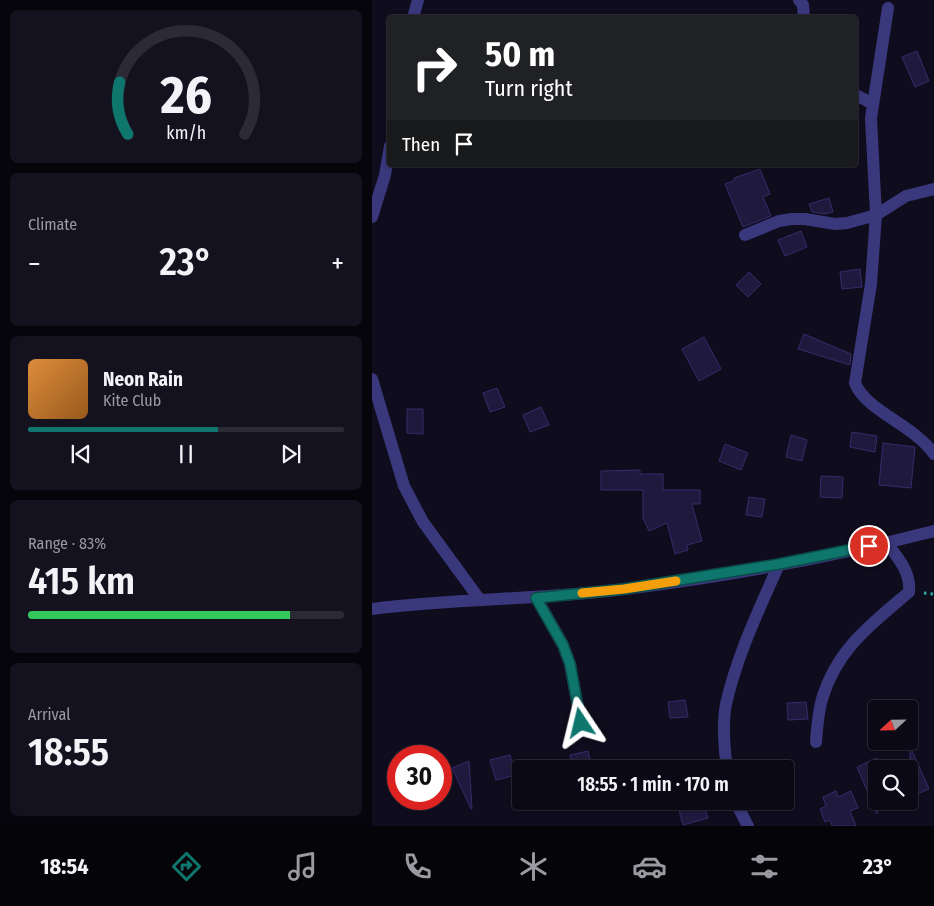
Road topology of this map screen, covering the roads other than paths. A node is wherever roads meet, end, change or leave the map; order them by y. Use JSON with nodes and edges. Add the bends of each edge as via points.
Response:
{"nodes":[{"id":1,"x":418,"y":0,"type":"edge"},
{"id":2,"x":799,"y":0,"type":"edge"},
{"id":3,"x":888,"y":8,"type":"dead end"},
{"id":4,"x":414,"y":15,"type":"edge"},
{"id":5,"x":804,"y":15,"type":"edge"},
{"id":6,"x":858,"y":96,"type":"edge"},
{"id":7,"x":873,"y":104,"type":"junction"},
{"id":8,"x":387,"y":163,"type":"edge"},
{"id":9,"x":934,"y":189,"type":"edge"},
{"id":10,"x":876,"y":215,"type":"junction"},
{"id":11,"x":372,"y":217,"type":"edge"},
{"id":12,"x":745,"y":235,"type":"dead end"},
{"id":13,"x":372,"y":379,"type":"edge"},
{"id":14,"x":934,"y":454,"type":"edge"},
{"id":15,"x":934,"y":531,"type":"edge"},
{"id":16,"x":887,"y":543,"type":"junction"},
{"id":17,"x":779,"y":564,"type":"junction"},
{"id":18,"x":536,"y":598,"type":"junction"},
{"id":19,"x":480,"y":600,"type":"junction"},
{"id":20,"x":372,"y":609,"type":"edge"},
{"id":21,"x":581,"y":723,"type":"dead end"},
{"id":22,"x":816,"y":742,"type":"dead end"},
{"id":23,"x":725,"y":760,"type":"edge"},
{"id":24,"x":740,"y":810,"type":"edge"},
{"id":25,"x":748,"y":826,"type":"edge"}],
"edges":[{"from":1,"to":4,"type":"street"},
{"from":2,"to":5,"type":"street"},
{"from":3,"to":7,"type":"street"},
{"from":6,"to":7,"type":"street"},
{"from":7,"to":10,"type":"street"},
{"from":8,"to":11,"type":"street"},
{"from":9,"to":10,"type":"street","via":[[906,196]]},
{"from":10,"to":12,"type":"street","via":[[835,224],[779,221]]},
{"from":10,"to":14,"type":"street","via":[[871,284],[855,383],[864,399],[908,428]]},
{"from":13,"to":19,"type":"street","via":[[404,486],[423,522]]},
{"from":15,"to":16,"type":"street"},
{"from":16,"to":17,"type":"street"},
{"from":16,"to":22,"type":"street","via":[[904,567],[910,582],[909,592],[846,649],[827,682]]},
{"from":17,"to":18,"type":"street","via":[[624,589]]},
{"from":17,"to":23,"type":"street","via":[[743,646],[726,705],[723,736]]},
{"from":18,"to":19,"type":"street"},
{"from":18,"to":21,"type":"street","via":[[570,664]]},
{"from":19,"to":20,"type":"street"},
{"from":24,"to":25,"type":"street"}]}
